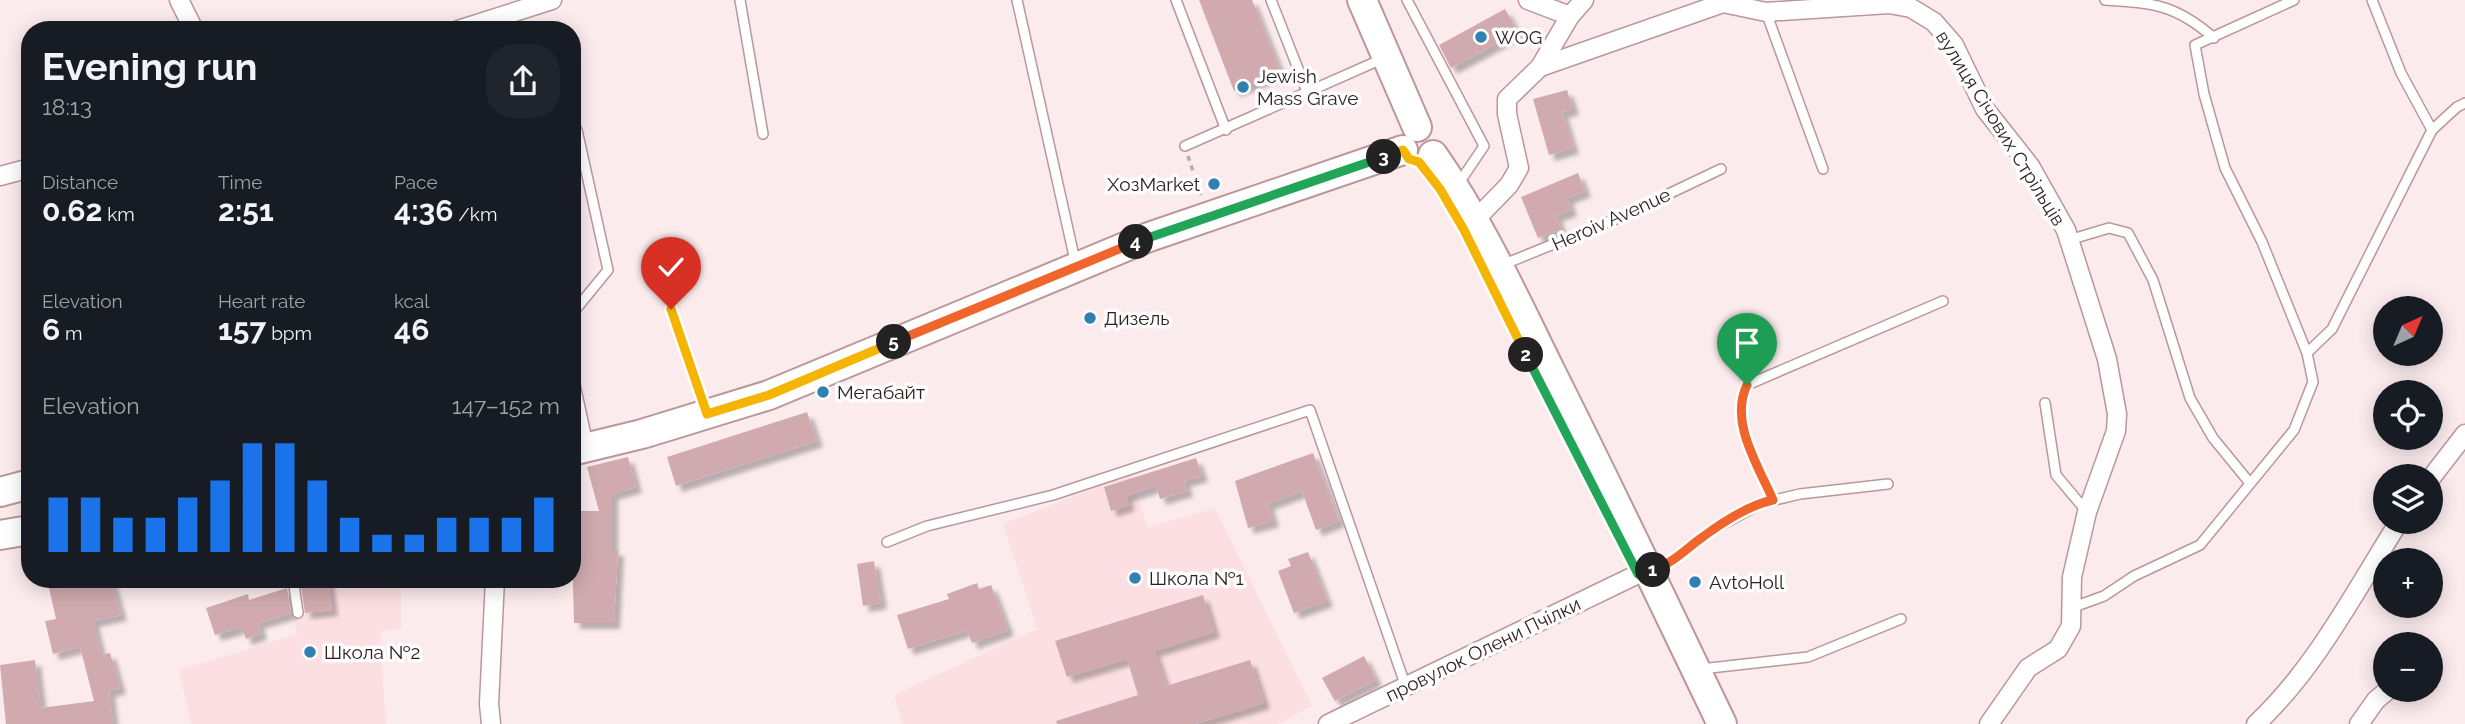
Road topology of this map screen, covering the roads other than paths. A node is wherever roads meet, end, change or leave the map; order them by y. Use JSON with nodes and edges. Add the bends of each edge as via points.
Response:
{"nodes":[{"id":1,"x":179,"y":0,"type":"edge"},
{"id":2,"x":552,"y":0,"type":"edge"},
{"id":3,"x":740,"y":0,"type":"edge"},
{"id":4,"x":1017,"y":0,"type":"edge"},
{"id":5,"x":1176,"y":0,"type":"edge"},
{"id":6,"x":1271,"y":0,"type":"edge"},
{"id":7,"x":1362,"y":0,"type":"edge"},
{"id":8,"x":1407,"y":0,"type":"edge"},
{"id":9,"x":1528,"y":0,"type":"edge"},
{"id":10,"x":1584,"y":0,"type":"edge"},
{"id":11,"x":2105,"y":0,"type":"edge"},
{"id":12,"x":2294,"y":0,"type":"edge"},
{"id":13,"x":2372,"y":0,"type":"edge"},
{"id":14,"x":1725,"y":1,"type":"edge"},
{"id":15,"x":514,"y":6,"type":"edge"},
{"id":16,"x":1766,"y":12,"type":"junction"},
{"id":17,"x":1570,"y":16,"type":"junction"},
{"id":18,"x":190,"y":21,"type":"edge"},
{"id":19,"x":479,"y":21,"type":"edge"},
{"id":20,"x":2214,"y":38,"type":"junction"},
{"id":21,"x":1387,"y":57,"type":"junction"},
{"id":22,"x":1540,"y":67,"type":"junction"},
{"id":23,"x":1308,"y":94,"type":"junction"},
{"id":24,"x":2465,"y":103,"type":"edge"},
{"id":25,"x":1226,"y":130,"type":"junction"},
{"id":26,"x":2432,"y":130,"type":"junction"},
{"id":27,"x":763,"y":134,"type":"dead end"},
{"id":28,"x":1185,"y":146,"type":"road end"},
{"id":29,"x":581,"y":148,"type":"edge"},
{"id":30,"x":1418,"y":148,"type":"junction"},
{"id":31,"x":1721,"y":169,"type":"dead end"},
{"id":32,"x":1824,"y":169,"type":"dead end"},
{"id":33,"x":21,"y":170,"type":"edge"},
{"id":34,"x":0,"y":176,"type":"edge"},
{"id":35,"x":1456,"y":188,"type":"junction"},
{"id":36,"x":1474,"y":221,"type":"junction"},
{"id":37,"x":2069,"y":240,"type":"junction"},
{"id":38,"x":1076,"y":265,"type":"junction"},
{"id":39,"x":1499,"y":267,"type":"junction"},
{"id":40,"x":1943,"y":301,"type":"dead end"},
{"id":41,"x":581,"y":303,"type":"edge"},
{"id":42,"x":671,"y":309,"type":"dead end"},
{"id":43,"x":2307,"y":353,"type":"junction"},
{"id":44,"x":2045,"y":403,"type":"dead end"},
{"id":45,"x":707,"y":414,"type":"junction"},
{"id":46,"x":2465,"y":434,"type":"edge"},
{"id":47,"x":581,"y":449,"type":"edge"},
{"id":48,"x":2442,"y":464,"type":"edge"},
{"id":49,"x":2249,"y":482,"type":"junction"},
{"id":50,"x":1888,"y":484,"type":"dead end"},
{"id":51,"x":21,"y":486,"type":"edge"},
{"id":52,"x":0,"y":492,"type":"edge"},
{"id":53,"x":1773,"y":500,"type":"junction"},
{"id":54,"x":2087,"y":512,"type":"junction"},
{"id":55,"x":21,"y":532,"type":"edge"},
{"id":56,"x":2391,"y":534,"type":"edge"},
{"id":57,"x":0,"y":535,"type":"edge"},
{"id":58,"x":887,"y":542,"type":"dead end"},
{"id":59,"x":1644,"y":572,"type":"junction"},
{"id":60,"x":294,"y":588,"type":"edge"},
{"id":61,"x":495,"y":588,"type":"edge"},
{"id":62,"x":2071,"y":608,"type":"junction"},
{"id":63,"x":298,"y":613,"type":"dead end"},
{"id":64,"x":1901,"y":619,"type":"dead end"},
{"id":65,"x":1696,"y":670,"type":"junction"},
{"id":66,"x":1406,"y":687,"type":"junction"},
{"id":67,"x":2375,"y":702,"type":"edge"},
{"id":68,"x":491,"y":724,"type":"edge"},
{"id":69,"x":1328,"y":724,"type":"edge"},
{"id":70,"x":1708,"y":724,"type":"edge"},
{"id":71,"x":1722,"y":724,"type":"edge"},
{"id":72,"x":1989,"y":724,"type":"edge"},
{"id":73,"x":2256,"y":724,"type":"edge"},
{"id":74,"x":2359,"y":724,"type":"edge"}],
"edges":[{"from":1,"to":18,"type":"street"},
{"from":2,"to":15,"type":"street"},
{"from":3,"to":27,"type":"lane"},
{"from":4,"to":38,"type":"lane"},
{"from":5,"to":25,"type":"lane"},
{"from":6,"to":23,"type":"lane"},
{"from":7,"to":21,"type":"main road"},
{"from":8,"to":35,"type":"lane","via":[[1484,146]]},
{"from":9,"to":17,"type":"street"},
{"from":10,"to":17,"type":"street"},
{"from":11,"to":20,"type":"lane","via":[[2153,3],[2190,17]]},
{"from":12,"to":20,"type":"lane"},
{"from":13,"to":26,"type":"lane","via":[[2401,72]]},
{"from":14,"to":16,"type":"street","name":"вулиця Січових Стрільців"},
{"from":14,"to":22,"type":"street","name":"вулиця Січових Стрільців"},
{"from":15,"to":19,"type":"street"},
{"from":16,"to":32,"type":"lane"},
{"from":16,"to":37,"type":"street","name":"вулиця Січових Стрільців","via":[[1889,4],[1911,8],[1934,22],[1954,45],[1985,108],[2030,166]]},
{"from":17,"to":22,"type":"street"},
{"from":20,"to":43,"type":"lane","via":[[2195,45],[2225,168],[2262,242]]},
{"from":21,"to":23,"type":"lane"},
{"from":21,"to":30,"type":"main road"},
{"from":22,"to":36,"type":"street","via":[[1507,99],[1519,168]]},
{"from":23,"to":25,"type":"lane"},
{"from":24,"to":26,"type":"lane"},
{"from":25,"to":28,"type":"lane"},
{"from":26,"to":43,"type":"lane","via":[[2332,328]]},
{"from":29,"to":41,"type":"lane","via":[[608,270]]},
{"from":30,"to":35,"type":"main road"},
{"from":30,"to":38,"type":"main road"},
{"from":30,"to":59,"type":"main road"},
{"from":31,"to":39,"type":"lane","name":"Heroiv Avenue"},
{"from":33,"to":34,"type":"street"},
{"from":35,"to":36,"type":"main road"},
{"from":36,"to":39,"type":"main road"},
{"from":37,"to":49,"type":"lane","via":[[2109,228],[2128,233],[2153,280],[2190,398],[2213,438]]},
{"from":37,"to":54,"type":"street","name":"вулиця Січових Стрільців","via":[[2106,359],[2117,414],[2116,431]]},
{"from":38,"to":45,"type":"main road","via":[[769,395]]},
{"from":39,"to":59,"type":"main road"},
{"from":40,"to":53,"type":"lane","via":[[1747,385],[1740,400],[1741,424]]},
{"from":42,"to":45,"type":"lane"},
{"from":43,"to":49,"type":"lane","via":[[2313,382],[2294,430]]},
{"from":44,"to":54,"type":"lane","via":[[2056,475]]},
{"from":45,"to":47,"type":"main road"},
{"from":46,"to":48,"type":"street"},
{"from":49,"to":62,"type":"lane","via":[[2200,545],[2134,576],[2104,596]]},
{"from":50,"to":53,"type":"lane"},
{"from":51,"to":52,"type":"main road"},
{"from":53,"to":59,"type":"lane","via":[[1707,533],[1663,567]]},
{"from":54,"to":62,"type":"street","name":"вулиця Січових Стрільців","via":[[2072,577]]},
{"from":55,"to":57,"type":"main road"},
{"from":56,"to":73,"type":"street","via":[[2316,654]]},
{"from":58,"to":66,"type":"lane","via":[[927,526],[1053,495],[1310,410]]},
{"from":59,"to":65,"type":"main road"},
{"from":59,"to":66,"type":"street","name":"провулок Олени Пчілки"},
{"from":59,"to":70,"type":"main road"},
{"from":60,"to":63,"type":"lane"},
{"from":61,"to":68,"type":"street"},
{"from":62,"to":72,"type":"street","name":"вулиця Січових Стрільців","via":[[2071,626],[2058,649],[2028,668]]},
{"from":64,"to":65,"type":"lane","via":[[1808,657]]},
{"from":65,"to":71,"type":"main road"},
{"from":66,"to":69,"type":"street","name":"провулок Олени Пчілки"},
{"from":67,"to":74,"type":"street"}]}
